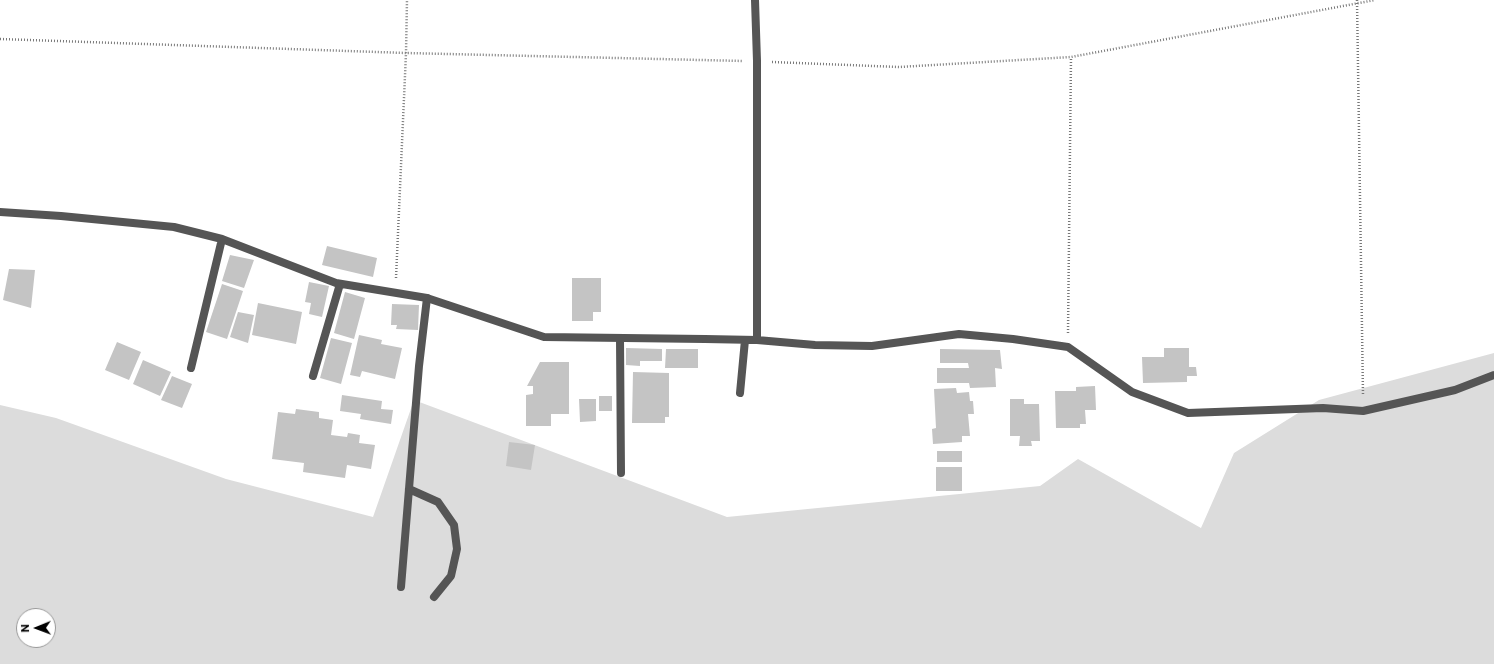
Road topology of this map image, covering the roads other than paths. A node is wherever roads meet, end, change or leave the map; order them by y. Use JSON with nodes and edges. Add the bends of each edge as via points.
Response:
{"nodes":[{"id":1,"x":755,"y":0,"type":"edge"},
{"id":2,"x":0,"y":212,"type":"edge"},
{"id":3,"x":222,"y":239,"type":"junction"},
{"id":4,"x":340,"y":284,"type":"junction"},
{"id":5,"x":427,"y":298,"type":"junction"},
{"id":6,"x":620,"y":339,"type":"junction"},
{"id":7,"x":745,"y":340,"type":"junction"},
{"id":8,"x":757,"y":340,"type":"junction"},
{"id":9,"x":191,"y":368,"type":"dead end"},
{"id":10,"x":1494,"y":375,"type":"edge"},
{"id":11,"x":313,"y":376,"type":"dead end"},
{"id":12,"x":740,"y":393,"type":"dead end"},
{"id":13,"x":621,"y":473,"type":"dead end"},
{"id":14,"x":409,"y":489,"type":"junction"},
{"id":15,"x":400,"y":587,"type":"dead end"},
{"id":16,"x":434,"y":597,"type":"dead end"}],
"edges":[{"from":1,"to":8,"type":"street"},
{"from":2,"to":3,"type":"street","via":[[174,227]]},
{"from":3,"to":4,"type":"street"},
{"from":3,"to":9,"type":"street"},
{"from":4,"to":5,"type":"street"},
{"from":4,"to":11,"type":"street"},
{"from":5,"to":6,"type":"street","via":[[544,337]]},
{"from":5,"to":14,"type":"street"},
{"from":6,"to":7,"type":"street"},
{"from":6,"to":13,"type":"street"},
{"from":7,"to":8,"type":"street"},
{"from":7,"to":12,"type":"street"},
{"from":8,"to":10,"type":"street","via":[[872,346],[958,334],[1068,348],[1132,392],[1188,413],[1323,408],[1363,411],[1455,390]]},
{"from":14,"to":15,"type":"street"},
{"from":14,"to":16,"type":"street","via":[[438,502],[454,525],[456,549],[451,576]]}]}
